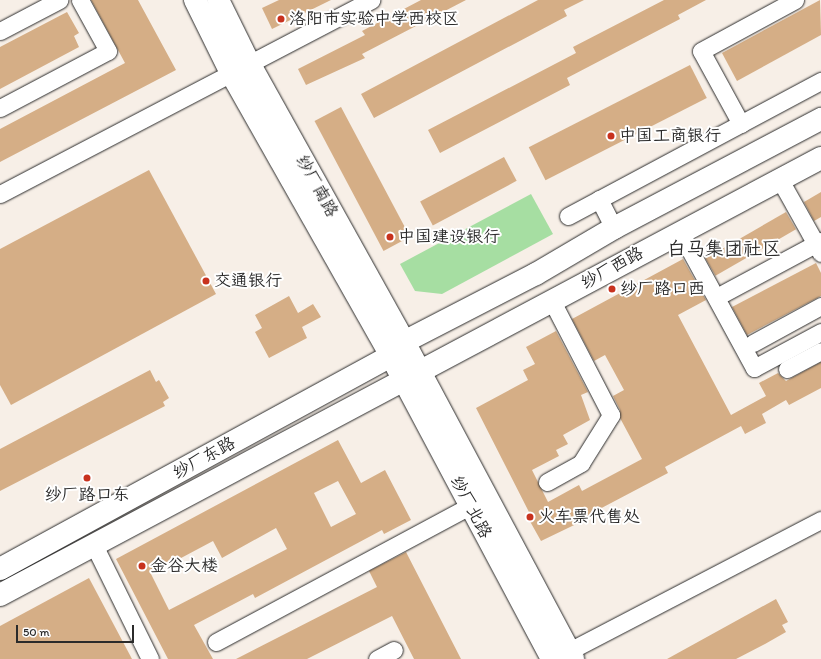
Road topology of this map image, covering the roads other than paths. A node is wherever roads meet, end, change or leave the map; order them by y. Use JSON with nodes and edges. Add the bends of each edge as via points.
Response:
{"nodes":[{"id":1,"x":59,"y":0,"type":"edge"},
{"id":2,"x":80,"y":0,"type":"edge"},
{"id":3,"x":195,"y":0,"type":"edge"},
{"id":4,"x":218,"y":0,"type":"edge"},
{"id":5,"x":371,"y":0,"type":"edge"},
{"id":6,"x":795,"y":0,"type":"edge"},
{"id":7,"x":0,"y":31,"type":"edge"},
{"id":8,"x":240,"y":68,"type":"junction"},
{"id":9,"x":821,"y":81,"type":"edge"},
{"id":10,"x":0,"y":108,"type":"edge"},
{"id":11,"x":821,"y":119,"type":"edge"},
{"id":12,"x":741,"y":124,"type":"junction"},
{"id":13,"x":821,"y":158,"type":"edge"},
{"id":14,"x":779,"y":178,"type":"junction"},
{"id":15,"x":0,"y":194,"type":"edge"},
{"id":16,"x":599,"y":199,"type":"junction"},
{"id":17,"x":568,"y":216,"type":"dead end"},
{"id":18,"x":614,"y":228,"type":"junction"},
{"id":19,"x":680,"y":232,"type":"junction"},
{"id":20,"x":819,"y":246,"type":"edge"},
{"id":21,"x":724,"y":293,"type":"dead end"},
{"id":22,"x":552,"y":301,"type":"junction"},
{"id":23,"x":821,"y":306,"type":"edge"},
{"id":24,"x":821,"y":332,"type":"edge"},
{"id":25,"x":753,"y":343,"type":"dead end"},
{"id":26,"x":397,"y":349,"type":"junction"},
{"id":27,"x":821,"y":351,"type":"edge"},
{"id":28,"x":787,"y":369,"type":"dead end"},
{"id":29,"x":411,"y":375,"type":"junction"},
{"id":30,"x":547,"y":482,"type":"dead end"},
{"id":31,"x":479,"y":501,"type":"junction"},
{"id":32,"x":821,"y":520,"type":"edge"},
{"id":33,"x":93,"y":543,"type":"junction"},
{"id":34,"x":0,"y":569,"type":"edge"},
{"id":35,"x":0,"y":595,"type":"edge"},
{"id":36,"x":216,"y":642,"type":"dead end"},
{"id":37,"x":394,"y":650,"type":"dead end"},
{"id":38,"x":565,"y":656,"type":"edge"},
{"id":39,"x":150,"y":659,"type":"edge"},
{"id":40,"x":377,"y":659,"type":"edge"}],
"edges":[{"from":1,"to":7,"type":"street"},
{"from":2,"to":10,"type":"street","via":[[108,51]]},
{"from":3,"to":8,"type":"main road","name":"纱厂南路"},
{"from":4,"to":8,"type":"main road","name":"纱厂南路"},
{"from":5,"to":8,"type":"street"},
{"from":6,"to":12,"type":"street","via":[[701,51]]},
{"from":8,"to":15,"type":"street"},
{"from":8,"to":26,"type":"main road","name":"纱厂南路"},
{"from":9,"to":12,"type":"street"},
{"from":11,"to":18,"type":"main road","name":"纱厂西路"},
{"from":12,"to":16,"type":"street"},
{"from":13,"to":14,"type":"main road","name":"纱厂西路"},
{"from":14,"to":19,"type":"main road","name":"纱厂西路"},
{"from":14,"to":20,"type":"street"},
{"from":16,"to":17,"type":"street"},
{"from":16,"to":18,"type":"street"},
{"from":18,"to":26,"type":"main road","name":"纱厂西路","via":[[536,274]]},
{"from":19,"to":22,"type":"main road","name":"纱厂西路"},
{"from":19,"to":24,"type":"street","via":[[754,368]]},
{"from":20,"to":21,"type":"street"},
{"from":22,"to":29,"type":"main road","name":"纱厂西路"},
{"from":22,"to":30,"type":"street","via":[[611,415],[581,463]]},
{"from":23,"to":25,"type":"street"},
{"from":26,"to":29,"type":"main road","name":"纱厂南路"},
{"from":26,"to":34,"type":"main road","name":"纱厂东路"},
{"from":27,"to":28,"type":"street"},
{"from":29,"to":31,"type":"main road","name":"纱厂北路"},
{"from":29,"to":33,"type":"main road","name":"纱厂东路"},
{"from":31,"to":36,"type":"street"},
{"from":31,"to":38,"type":"main road","name":"纱厂北路"},
{"from":32,"to":38,"type":"street"},
{"from":33,"to":35,"type":"main road","name":"纱厂东路"},
{"from":33,"to":39,"type":"street"},
{"from":37,"to":40,"type":"street"}]}
